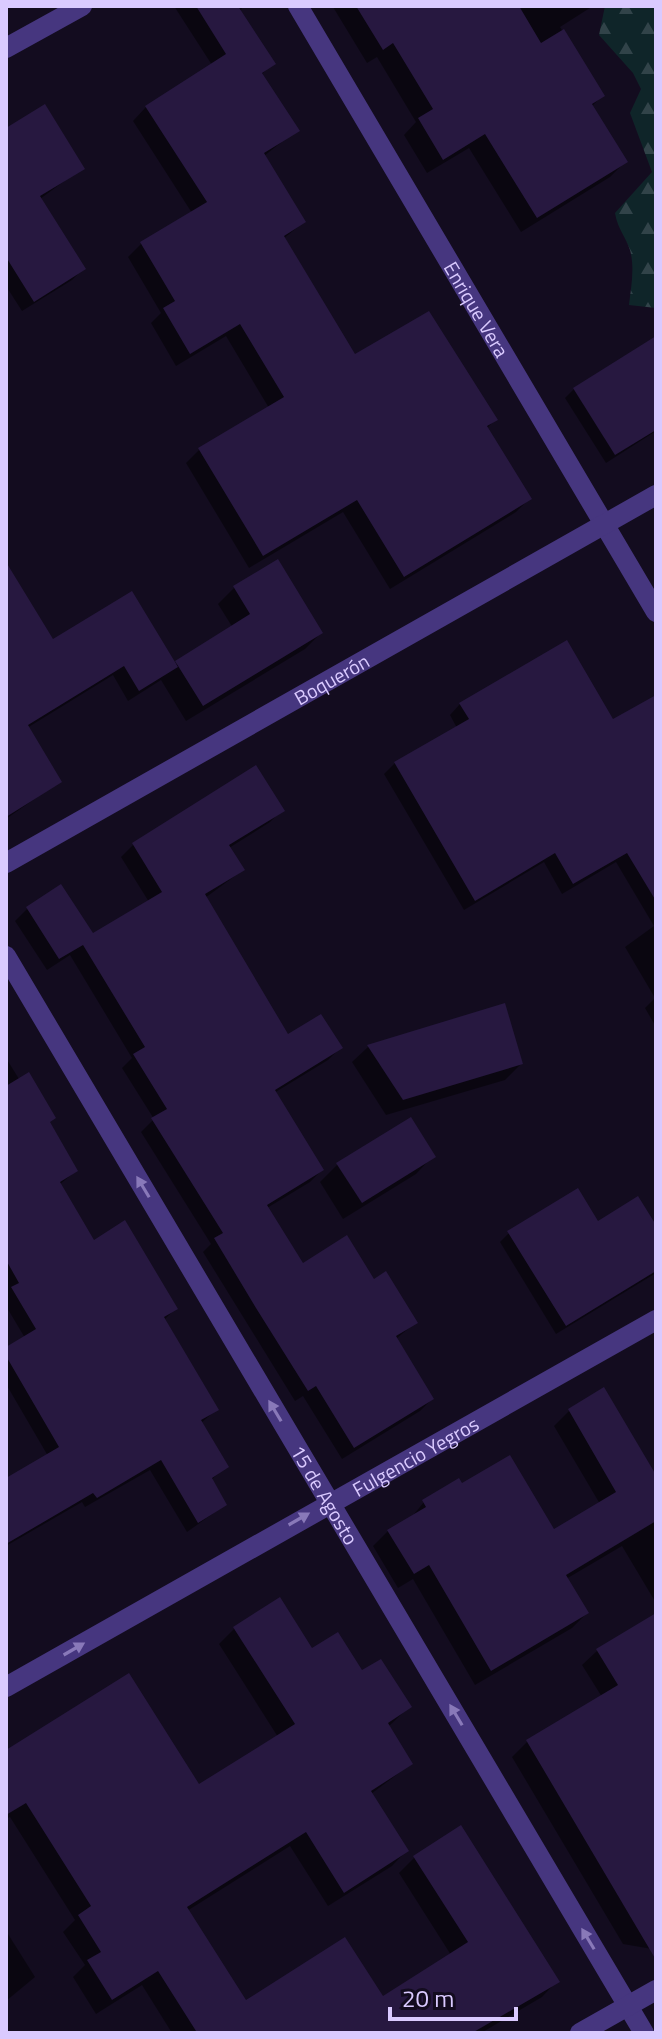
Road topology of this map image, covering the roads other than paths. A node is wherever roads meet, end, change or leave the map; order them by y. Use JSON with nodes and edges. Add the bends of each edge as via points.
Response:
{"nodes":[{"id":1,"x":82,"y":6,"type":"edge"},
{"id":2,"x":298,"y":6,"type":"edge"},
{"id":3,"x":6,"y":48,"type":"edge"},
{"id":4,"x":656,"y":495,"type":"edge"},
{"id":5,"x":604,"y":524,"type":"junction"},
{"id":6,"x":656,"y":612,"type":"edge"},
{"id":7,"x":6,"y":863,"type":"edge"},
{"id":8,"x":6,"y":956,"type":"edge"},
{"id":9,"x":656,"y":1320,"type":"edge"},
{"id":10,"x":329,"y":1502,"type":"junction"},
{"id":11,"x":6,"y":1687,"type":"edge"},
{"id":12,"x":656,"y":1990,"type":"edge"},
{"id":13,"x":628,"y":2006,"type":"junction"},
{"id":14,"x":580,"y":2033,"type":"edge"},
{"id":15,"x":644,"y":2033,"type":"edge"}],
"edges":[{"from":1,"to":3,"type":"street"},
{"from":2,"to":5,"type":"street","name":"Enrique Vera"},
{"from":4,"to":5,"type":"street","name":"Boquerón"},
{"from":5,"to":6,"type":"street","name":"Enrique Vera"},
{"from":5,"to":7,"type":"street","name":"Boquerón"},
{"from":10,"to":8,"type":"street","name":"15 de Agosto","one_way":true},
{"from":9,"to":10,"type":"street","name":"Fulgencio Yegros"},
{"from":11,"to":10,"type":"street","name":"Fulgencio Yegros","one_way":true},
{"from":13,"to":10,"type":"street","name":"15 de Agosto","one_way":true},
{"from":12,"to":13,"type":"street"},
{"from":13,"to":14,"type":"street"},
{"from":13,"to":15,"type":"street","name":"15 de Agosto"}]}
